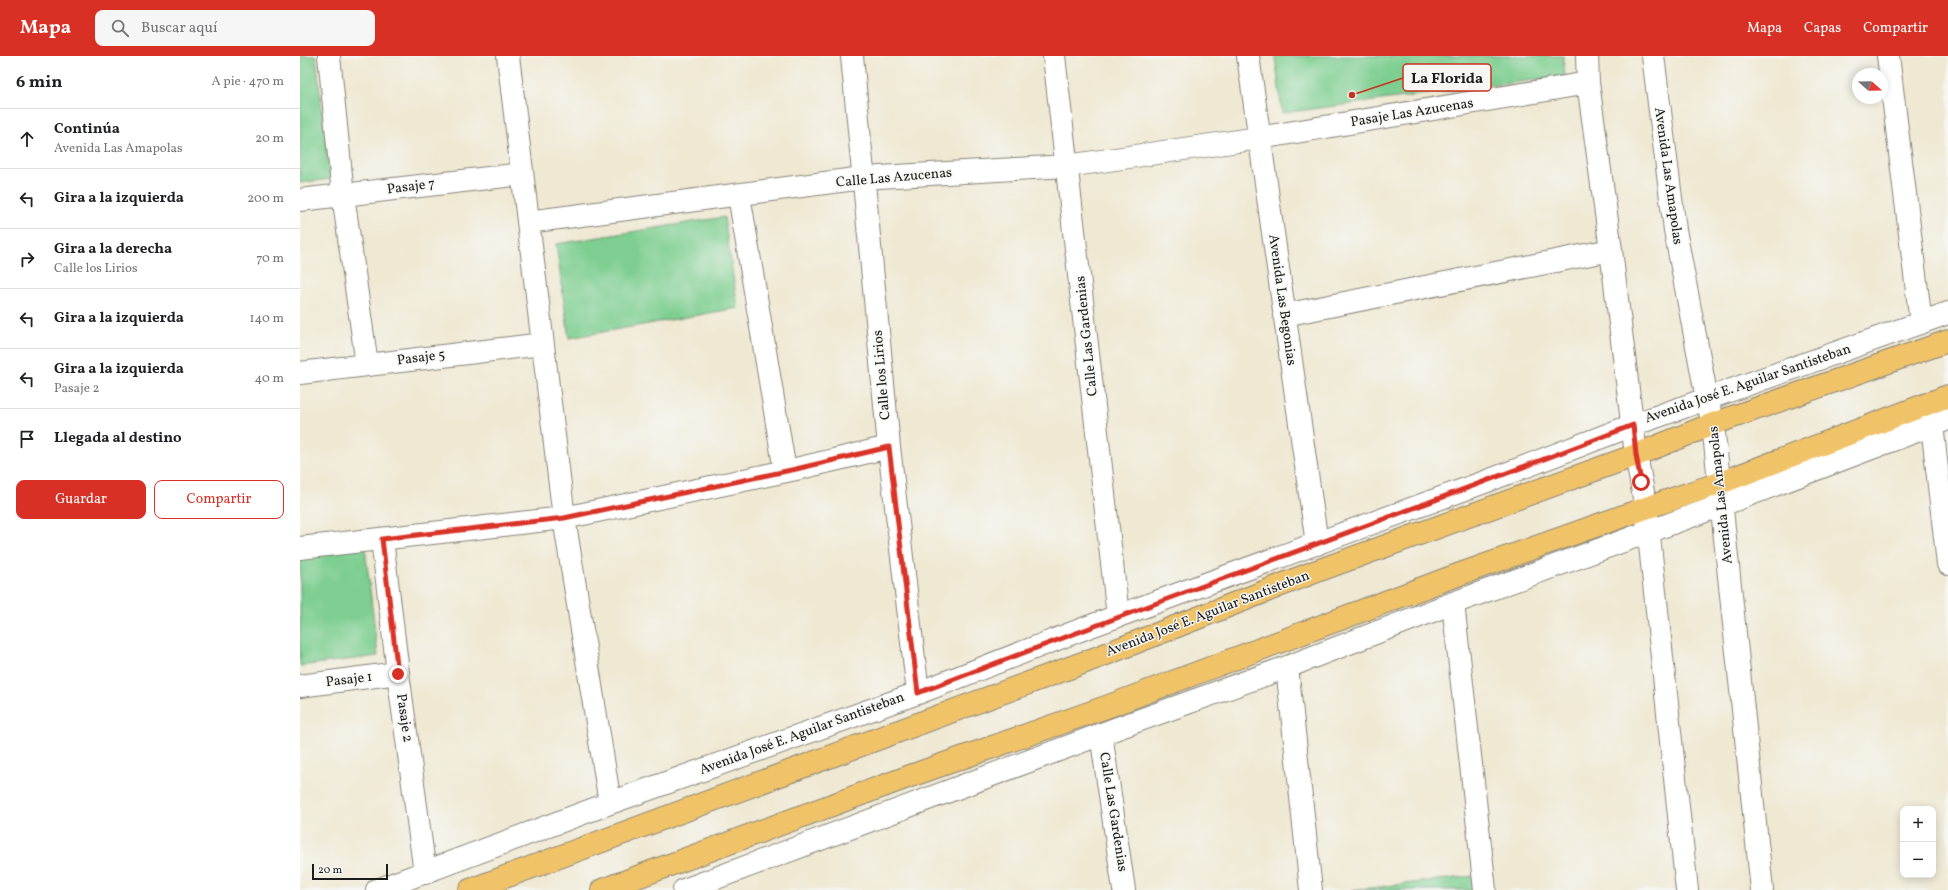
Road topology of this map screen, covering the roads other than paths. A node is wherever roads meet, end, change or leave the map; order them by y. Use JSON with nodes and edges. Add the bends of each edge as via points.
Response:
{"nodes":[{"id":1,"x":329,"y":56,"type":"edge"},
{"id":2,"x":508,"y":56,"type":"edge"},
{"id":3,"x":852,"y":56,"type":"edge"},
{"id":4,"x":1054,"y":56,"type":"edge"},
{"id":5,"x":1248,"y":56,"type":"edge"},
{"id":6,"x":1587,"y":56,"type":"edge"},
{"id":7,"x":1653,"y":56,"type":"edge"},
{"id":8,"x":1888,"y":56,"type":"edge"},
{"id":9,"x":1588,"y":83,"type":"junction"},
{"id":10,"x":1259,"y":138,"type":"junction"},
{"id":11,"x":1067,"y":166,"type":"junction"},
{"id":12,"x":522,"y":174,"type":"junction"},
{"id":13,"x":863,"y":178,"type":"junction"},
{"id":14,"x":343,"y":195,"type":"junction"},
{"id":15,"x":739,"y":196,"type":"junction"},
{"id":16,"x":300,"y":200,"type":"edge"},
{"id":17,"x":528,"y":222,"type":"junction"},
{"id":18,"x":1611,"y":250,"type":"junction"},
{"id":19,"x":1948,"y":313,"type":"edge"},
{"id":20,"x":1284,"y":315,"type":"junction"},
{"id":21,"x":1921,"y":323,"type":"junction"},
{"id":22,"x":1948,"y":341,"type":"edge"},
{"id":23,"x":543,"y":344,"type":"junction"},
{"id":24,"x":367,"y":365,"type":"junction"},
{"id":25,"x":300,"y":373,"type":"edge"},
{"id":26,"x":1948,"y":396,"type":"edge"},
{"id":27,"x":1707,"y":400,"type":"junction"},
{"id":28,"x":1940,"y":422,"type":"edge"},
{"id":29,"x":1713,"y":424,"type":"junction"},
{"id":30,"x":1633,"y":425,"type":"junction"},
{"id":31,"x":889,"y":447,"type":"junction"},
{"id":32,"x":1636,"y":455,"type":"junction"},
{"id":33,"x":786,"y":471,"type":"junction"},
{"id":34,"x":1720,"y":483,"type":"junction"},
{"id":35,"x":1722,"y":505,"type":"junction"},
{"id":36,"x":1646,"y":508,"type":"junction"},
{"id":37,"x":564,"y":518,"type":"junction"},
{"id":38,"x":1648,"y":532,"type":"junction"},
{"id":39,"x":382,"y":539,"type":"junction"},
{"id":40,"x":1317,"y":544,"type":"junction"},
{"id":41,"x":300,"y":548,"type":"edge"},
{"id":42,"x":1948,"y":564,"type":"edge"},
{"id":43,"x":1454,"y":604,"type":"junction"},
{"id":44,"x":1118,"y":616,"type":"junction"},
{"id":45,"x":1287,"y":667,"type":"junction"},
{"id":46,"x":398,"y":674,"type":"junction"},
{"id":47,"x":300,"y":686,"type":"edge"},
{"id":48,"x":918,"y":693,"type":"junction"},
{"id":49,"x":1101,"y":734,"type":"junction"},
{"id":50,"x":610,"y":803,"type":"junction"},
{"id":51,"x":425,"y":873,"type":"junction"},
{"id":52,"x":377,"y":890,"type":"edge"},
{"id":53,"x":470,"y":890,"type":"edge"},
{"id":54,"x":602,"y":890,"type":"edge"},
{"id":55,"x":684,"y":890,"type":"edge"},
{"id":56,"x":1124,"y":890,"type":"edge"},
{"id":57,"x":1311,"y":890,"type":"edge"},
{"id":58,"x":1485,"y":890,"type":"edge"},
{"id":59,"x":1687,"y":890,"type":"edge"},
{"id":60,"x":1762,"y":890,"type":"edge"}],
"edges":[{"from":1,"to":14,"type":"street"},
{"from":2,"to":12,"type":"street"},
{"from":3,"to":13,"type":"street","name":"Calle los Lirios"},
{"from":4,"to":11,"type":"street","name":"Calle Las Gardenias"},
{"from":5,"to":10,"type":"street","name":"Avenida Las Begonias"},
{"from":6,"to":9,"type":"street"},
{"from":7,"to":27,"type":"street","name":"Avenida Las Amapolas","via":[[1675,230]]},
{"from":8,"to":21,"type":"street"},
{"from":9,"to":10,"type":"street","name":"Pasaje Las Azucenas"},
{"from":9,"to":18,"type":"street"},
{"from":10,"to":11,"type":"street","name":"Calle Las Azucenas"},
{"from":10,"to":20,"type":"street","name":"Avenida Las Begonias"},
{"from":11,"to":13,"type":"street","name":"Calle Las Azucenas"},
{"from":11,"to":44,"type":"street","name":"Calle Las Gardenias"},
{"from":12,"to":14,"type":"street","name":"Pasaje 7"},
{"from":12,"to":17,"type":"street"},
{"from":13,"to":15,"type":"street","name":"Calle Las Azucenas"},
{"from":13,"to":31,"type":"street","name":"Calle los Lirios"},
{"from":14,"to":16,"type":"street","name":"Pasaje 7"},
{"from":14,"to":24,"type":"street"},
{"from":15,"to":17,"type":"street","name":"Calle Las Azucenas"},
{"from":15,"to":33,"type":"street"},
{"from":17,"to":23,"type":"street"},
{"from":18,"to":20,"type":"street"},
{"from":18,"to":30,"type":"street"},
{"from":19,"to":21,"type":"street","name":"Avenida José E. Aguilar Santisteban"},
{"from":20,"to":40,"type":"street","name":"Avenida Las Begonias"},
{"from":21,"to":27,"type":"street","name":"Avenida José E. Aguilar Santisteban"},
{"from":22,"to":29,"type":"main road","name":"Avenida José E. Aguilar Santisteban"},
{"from":23,"to":24,"type":"street","name":"Pasaje 5"},
{"from":23,"to":37,"type":"street"},
{"from":24,"to":25,"type":"street","name":"Pasaje 5"},
{"from":26,"to":34,"type":"main road"},
{"from":27,"to":29,"type":"street","name":"Avenida Las Amapolas"},
{"from":27,"to":30,"type":"street","name":"Avenida José E. Aguilar Santisteban"},
{"from":28,"to":35,"type":"street"},
{"from":28,"to":42,"type":"street"},
{"from":29,"to":32,"type":"main road","name":"Avenida José E. Aguilar Santisteban"},
{"from":29,"to":34,"type":"street","name":"Avenida Las Amapolas"},
{"from":30,"to":32,"type":"street"},
{"from":30,"to":40,"type":"street","name":"Avenida José E. Aguilar Santisteban"},
{"from":31,"to":33,"type":"street"},
{"from":31,"to":48,"type":"street","name":"Calle los Lirios"},
{"from":32,"to":36,"type":"street"},
{"from":32,"to":53,"type":"main road","name":"Avenida José E. Aguilar Santisteban","via":[[1317,571],[1096,658]]},
{"from":33,"to":37,"type":"street"},
{"from":34,"to":35,"type":"street","name":"Avenida Las Amapolas"},
{"from":34,"to":36,"type":"main road"},
{"from":35,"to":38,"type":"street"},
{"from":35,"to":60,"type":"street","name":"Avenida Las Amapolas"},
{"from":36,"to":38,"type":"street"},
{"from":36,"to":54,"type":"main road"},
{"from":37,"to":39,"type":"street"},
{"from":37,"to":50,"type":"street"},
{"from":38,"to":43,"type":"street"},
{"from":38,"to":59,"type":"street"},
{"from":39,"to":41,"type":"street"},
{"from":39,"to":46,"type":"street","name":"Pasaje 2"},
{"from":40,"to":44,"type":"street","name":"Avenida José E. Aguilar Santisteban"},
{"from":43,"to":45,"type":"street"},
{"from":43,"to":58,"type":"street"},
{"from":44,"to":48,"type":"street","name":"Avenida José E. Aguilar Santisteban"},
{"from":45,"to":49,"type":"street"},
{"from":45,"to":57,"type":"street"},
{"from":46,"to":47,"type":"street","name":"Pasaje 1"},
{"from":46,"to":51,"type":"street","name":"Pasaje 2"},
{"from":48,"to":50,"type":"street","name":"Avenida José E. Aguilar Santisteban"},
{"from":49,"to":55,"type":"street"},
{"from":49,"to":56,"type":"street","name":"Calle Las Gardenias"},
{"from":50,"to":51,"type":"street","name":"Avenida José E. Aguilar Santisteban"},
{"from":51,"to":52,"type":"street","name":"Avenida José E. Aguilar Santisteban"}]}
